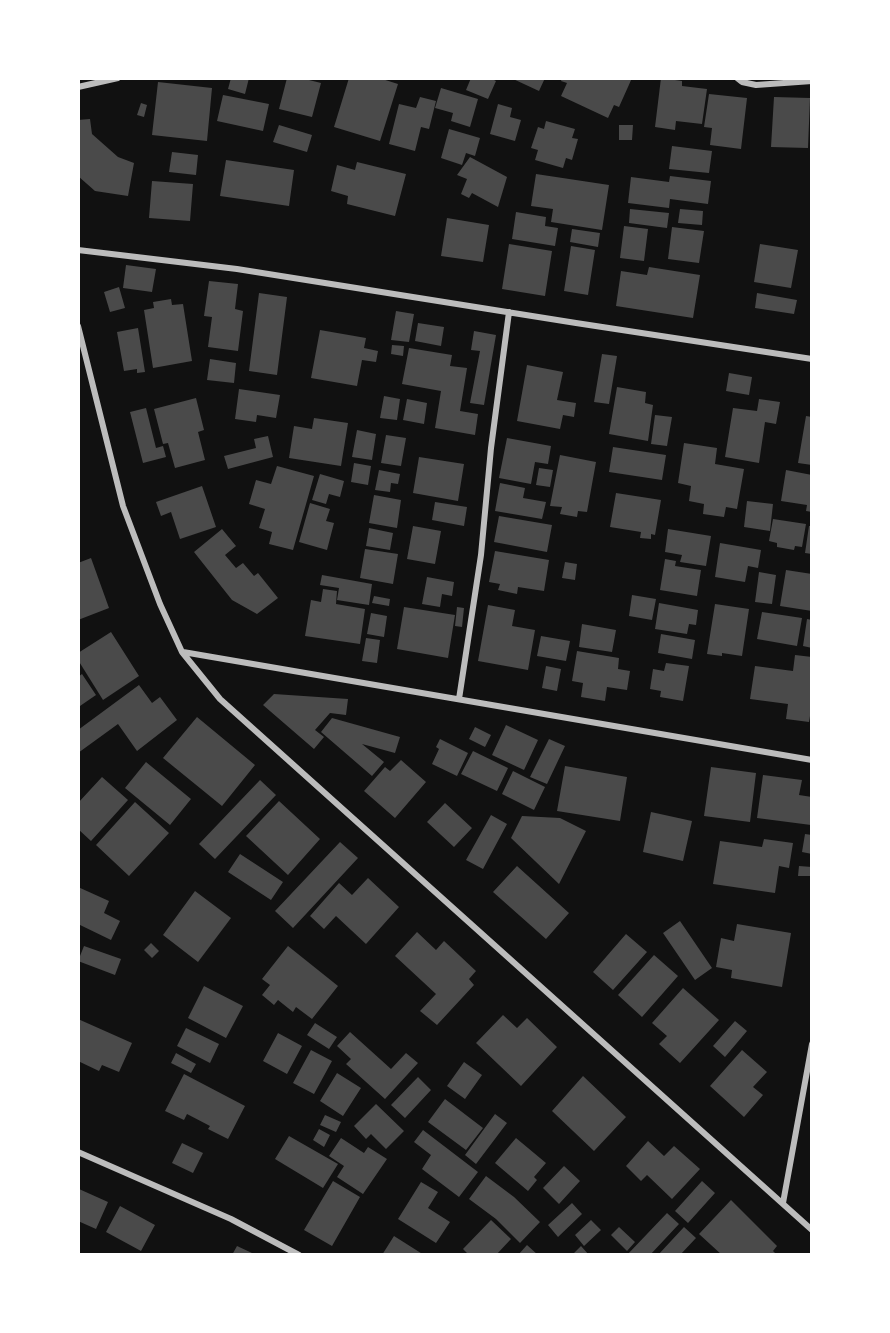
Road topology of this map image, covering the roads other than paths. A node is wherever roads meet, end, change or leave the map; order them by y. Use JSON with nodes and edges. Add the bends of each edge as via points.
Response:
{"nodes":[{"id":1,"x":118,"y":78,"type":"edge"},
{"id":2,"x":737,"y":78,"type":"edge"},
{"id":3,"x":812,"y":81,"type":"edge"},
{"id":4,"x":78,"y":87,"type":"edge"},
{"id":5,"x":78,"y":250,"type":"edge"},
{"id":6,"x":509,"y":312,"type":"junction"},
{"id":7,"x":78,"y":326,"type":"edge"},
{"id":8,"x":812,"y":358,"type":"edge"},
{"id":9,"x":182,"y":652,"type":"junction"},
{"id":10,"x":459,"y":699,"type":"junction"},
{"id":11,"x":812,"y":760,"type":"edge"},
{"id":12,"x":812,"y":1044,"type":"edge"},
{"id":13,"x":78,"y":1152,"type":"edge"},
{"id":14,"x":783,"y":1203,"type":"junction"},
{"id":15,"x":812,"y":1230,"type":"edge"},
{"id":16,"x":299,"y":1255,"type":"edge"}],
"edges":[{"from":1,"to":4,"type":"street"},
{"from":2,"to":3,"type":"street","via":[[756,85]]},
{"from":5,"to":6,"type":"street","via":[[237,269]]},
{"from":6,"to":8,"type":"street"},
{"from":6,"to":10,"type":"street","via":[[481,555]]},
{"from":7,"to":9,"type":"street","via":[[123,506]]},
{"from":9,"to":10,"type":"street"},
{"from":9,"to":14,"type":"street","via":[[220,699]]},
{"from":10,"to":11,"type":"street"},
{"from":12,"to":14,"type":"street"},
{"from":13,"to":16,"type":"street","via":[[231,1219]]},
{"from":14,"to":15,"type":"street"}]}
